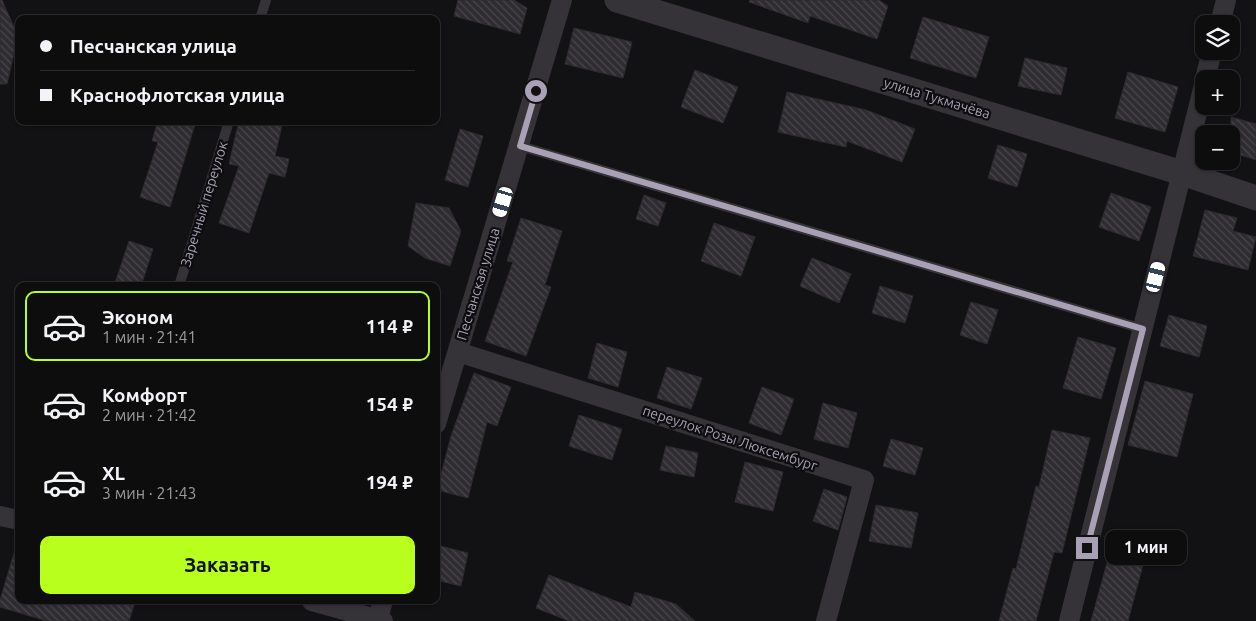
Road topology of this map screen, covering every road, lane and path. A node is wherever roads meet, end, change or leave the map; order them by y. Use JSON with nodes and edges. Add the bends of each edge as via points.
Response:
{"nodes":[{"id":1,"x":266,"y":0,"type":"edge"},
{"id":2,"x":562,"y":0,"type":"edge"},
{"id":3,"x":617,"y":0,"type":"edge"},
{"id":4,"x":1226,"y":0,"type":"edge"},
{"id":5,"x":261,"y":15,"type":"edge"},
{"id":6,"x":1222,"y":15,"type":"edge"},
{"id":7,"x":1197,"y":115,"type":"edge"},
{"id":8,"x":228,"y":125,"type":"edge"},
{"id":9,"x":520,"y":146,"type":"junction"},
{"id":10,"x":1182,"y":172,"type":"junction"},
{"id":11,"x":1256,"y":198,"type":"edge"},
{"id":12,"x":180,"y":282,"type":"edge"},
{"id":13,"x":1143,"y":329,"type":"junction"},
{"id":14,"x":458,"y":352,"type":"junction"},
{"id":15,"x":440,"y":411,"type":"edge"},
{"id":16,"x":0,"y":516,"type":"edge"},
{"id":17,"x":15,"y":519,"type":"edge"},
{"id":18,"x":326,"y":604,"type":"edge"},
{"id":19,"x":380,"y":616,"type":"edge"},
{"id":20,"x":826,"y":621,"type":"edge"},
{"id":21,"x":1069,"y":621,"type":"edge"}],
"edges":[{"from":1,"to":5,"type":"lane"},
{"from":2,"to":9,"type":"street","name":"Песчанская улица"},
{"from":3,"to":10,"type":"street","name":"улица Тукмачёва"},
{"from":4,"to":6,"type":"street"},
{"from":7,"to":10,"type":"street"},
{"from":8,"to":12,"type":"lane","name":"Заречный переулок"},
{"from":9,"to":13,"type":"lane"},
{"from":9,"to":14,"type":"street","name":"Песчанская улица"},
{"from":10,"to":11,"type":"street","name":"улица Тукмачёва"},
{"from":10,"to":13,"type":"street"},
{"from":13,"to":21,"type":"street"},
{"from":14,"to":15,"type":"street","name":"Песчанская улица"},
{"from":14,"to":20,"type":"street","name":"переулок Розы Люксембург","via":[[864,480]]},
{"from":16,"to":17,"type":"street"},
{"from":18,"to":19,"type":"street"}]}
